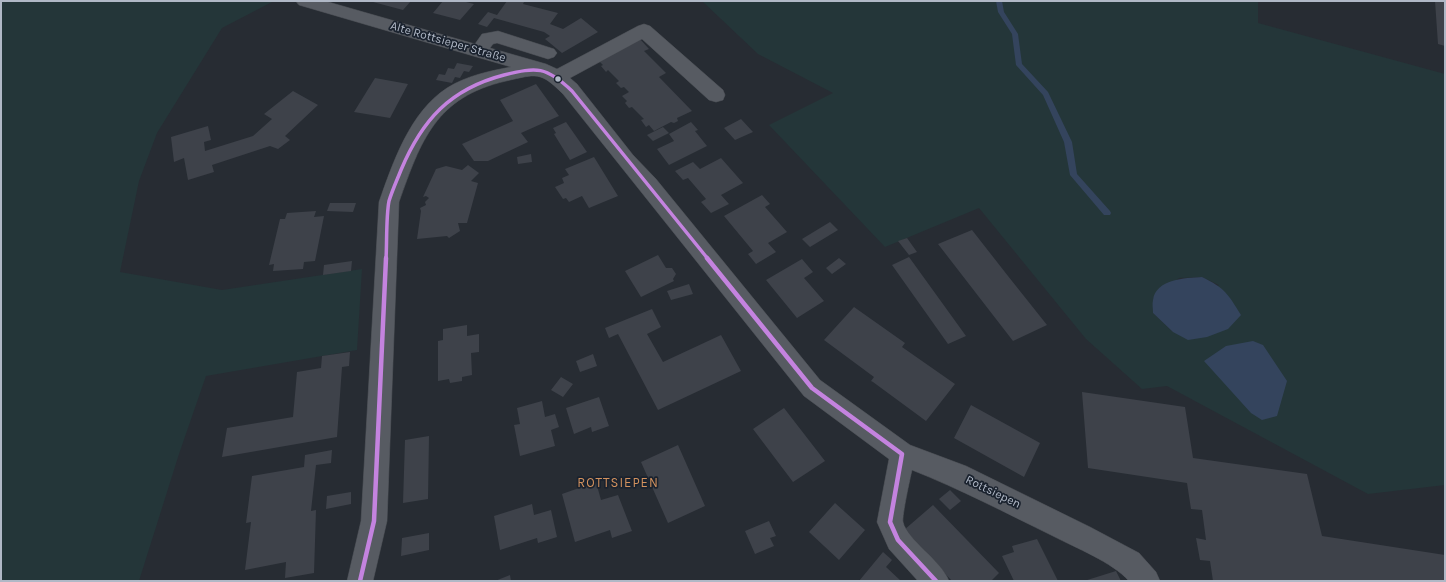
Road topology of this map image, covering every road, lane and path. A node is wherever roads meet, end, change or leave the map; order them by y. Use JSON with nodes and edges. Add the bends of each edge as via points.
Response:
{"nodes":[{"id":1,"x":305,"y":1,"type":"edge"},
{"id":2,"x":361,"y":8,"type":"edge"},
{"id":3,"x":548,"y":66,"type":"junction"},
{"id":4,"x":716,"y":95,"type":"dead end"},
{"id":5,"x":902,"y":454,"type":"junction"},
{"id":6,"x":360,"y":581,"type":"edge"},
{"id":7,"x":936,"y":581,"type":"edge"},
{"id":8,"x":1147,"y":581,"type":"edge"}],
"edges":[{"from":1,"to":2,"type":"street","name":"Alte Rottsieper Straße"},
{"from":2,"to":3,"type":"street","name":"Alte Rottsieper Straße","via":[[479,51],[488,38],[498,37]]},
{"from":3,"to":4,"type":"street","via":[[644,30]]},
{"from":3,"to":5,"type":"street","via":[[649,185],[812,388]]},
{"from":3,"to":6,"type":"street","via":[[499,75],[468,86],[447,98],[432,113],[420,131],[400,170],[389,202],[374,521]]},
{"from":5,"to":7,"type":"street","via":[[890,522],[898,540]]},
{"from":5,"to":8,"type":"street","name":"Rottsiepen","via":[[957,475],[1081,536],[1130,562]]}]}
